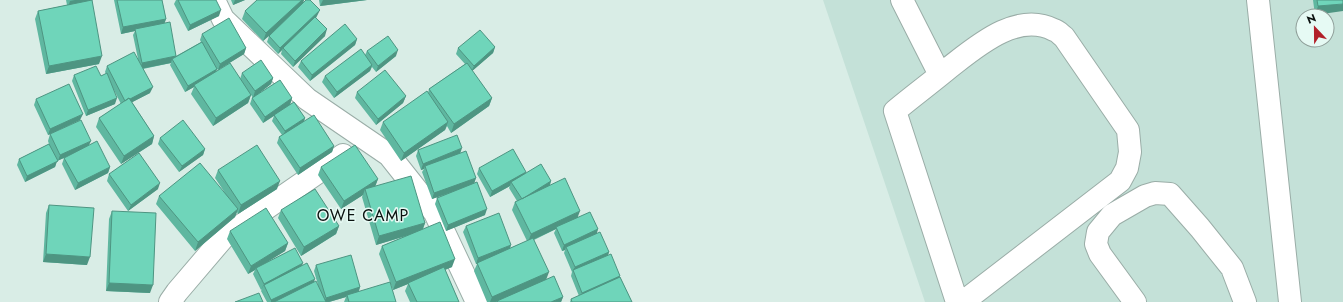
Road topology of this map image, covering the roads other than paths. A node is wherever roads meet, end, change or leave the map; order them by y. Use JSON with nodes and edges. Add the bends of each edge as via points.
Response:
{"nodes":[{"id":1,"x":214,"y":0,"type":"edge"},
{"id":2,"x":902,"y":0,"type":"edge"},
{"id":3,"x":1258,"y":0,"type":"edge"},
{"id":4,"x":940,"y":75,"type":"junction"},
{"id":5,"x":365,"y":138,"type":"junction"},
{"id":6,"x":174,"y":297,"type":"edge"},
{"id":7,"x":477,"y":302,"type":"edge"},
{"id":8,"x":957,"y":302,"type":"edge"},
{"id":9,"x":963,"y":302,"type":"edge"},
{"id":10,"x":1136,"y":302,"type":"edge"},
{"id":11,"x":1245,"y":302,"type":"edge"},
{"id":12,"x":1290,"y":302,"type":"edge"}],
"edges":[{"from":1,"to":5,"type":"street","via":[[223,19],[306,99]]},
{"from":2,"to":4,"type":"street"},
{"from":3,"to":12,"type":"street"},
{"from":4,"to":8,"type":"street","via":[[895,111]]},
{"from":4,"to":9,"type":"street","via":[[984,41],[1004,31],[1026,25],[1041,26],[1054,30],[1064,37],[1128,130],[1130,152],[1127,168],[1120,181]]},
{"from":5,"to":6,"type":"street","via":[[223,238]]},
{"from":5,"to":7,"type":"street","via":[[390,155],[435,213]]},
{"from":10,"to":11,"type":"street","via":[[1100,254],[1096,244],[1098,232],[1112,215],[1155,193],[1170,194],[1200,228],[1232,268]]}]}
